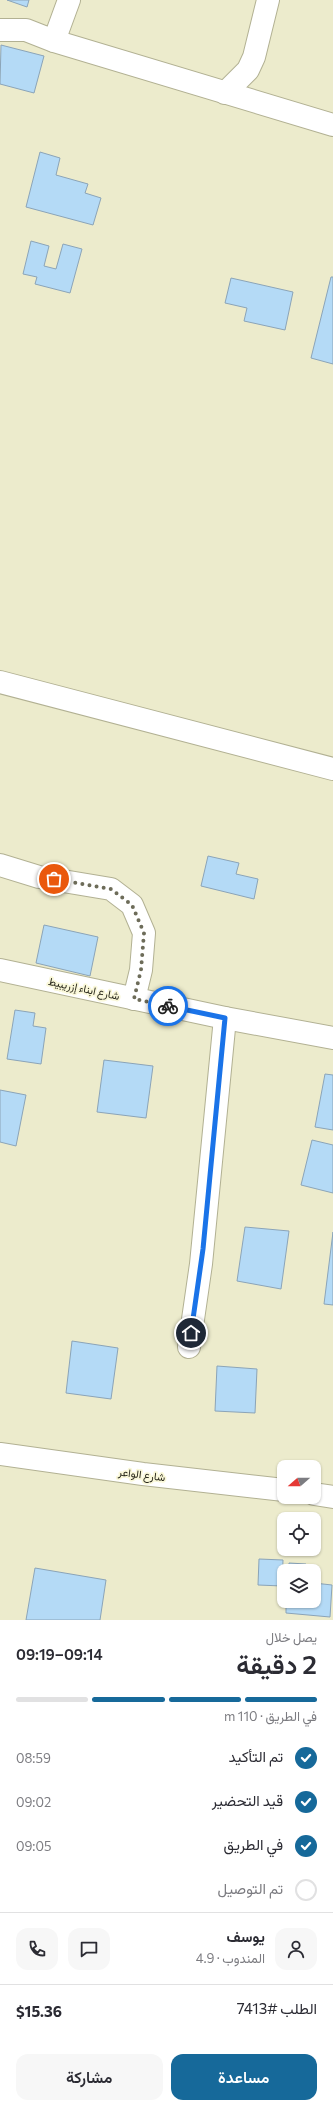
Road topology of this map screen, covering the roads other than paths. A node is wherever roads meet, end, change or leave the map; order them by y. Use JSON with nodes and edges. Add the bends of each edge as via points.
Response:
{"nodes":[{"id":1,"x":69,"y":0,"type":"edge"},
{"id":2,"x":268,"y":0,"type":"edge"},
{"id":3,"x":0,"y":30,"type":"edge"},
{"id":4,"x":54,"y":41,"type":"junction"},
{"id":5,"x":225,"y":93,"type":"junction"},
{"id":6,"x":333,"y":126,"type":"edge"},
{"id":7,"x":0,"y":682,"type":"edge"},
{"id":8,"x":333,"y":769,"type":"edge"},
{"id":9,"x":0,"y":865,"type":"edge"},
{"id":10,"x":0,"y":970,"type":"edge"},
{"id":11,"x":134,"y":999,"type":"junction"},
{"id":12,"x":225,"y":1018,"type":"junction"},
{"id":13,"x":333,"y":1038,"type":"edge"},
{"id":14,"x":189,"y":1347,"type":"dead end"},
{"id":15,"x":0,"y":1454,"type":"edge"},
{"id":16,"x":277,"y":1489,"type":"edge"},
{"id":17,"x":321,"y":1495,"type":"edge"},
{"id":18,"x":333,"y":1497,"type":"edge"}],
"edges":[{"from":1,"to":4,"type":"street"},
{"from":2,"to":5,"type":"street","via":[[254,57],[248,70]]},
{"from":3,"to":4,"type":"street","via":[[26,30]]},
{"from":4,"to":5,"type":"street"},
{"from":5,"to":6,"type":"street"},
{"from":7,"to":8,"type":"street"},
{"from":9,"to":11,"type":"street","via":[[39,877],[111,889],[132,905],[144,933],[141,970]]},
{"from":10,"to":11,"type":"street","name":"شارع ابناء إزريبيط"},
{"from":11,"to":12,"type":"street","name":"شارع ابناء إزريبيط"},
{"from":12,"to":13,"type":"street","name":"شارع ابناء إزريبيط"},
{"from":12,"to":14,"type":"street","via":[[203,1249]]},
{"from":15,"to":16,"type":"street","name":"شارع الواعر"},
{"from":17,"to":18,"type":"street"}]}
